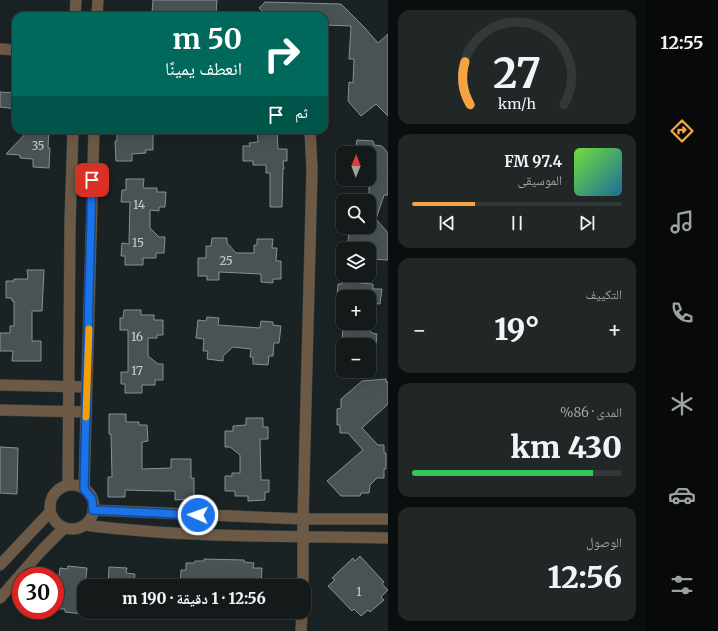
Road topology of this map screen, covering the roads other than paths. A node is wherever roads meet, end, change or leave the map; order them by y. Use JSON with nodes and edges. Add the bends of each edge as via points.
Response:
{"nodes":[{"id":1,"x":76,"y":0,"type":"edge"},
{"id":2,"x":98,"y":0,"type":"edge"},
{"id":3,"x":75,"y":12,"type":"edge"},
{"id":4,"x":97,"y":12,"type":"edge"},
{"id":5,"x":0,"y":49,"type":"edge"},
{"id":6,"x":12,"y":50,"type":"edge"},
{"id":7,"x":73,"y":134,"type":"edge"},
{"id":8,"x":94,"y":134,"type":"edge"},
{"id":9,"x":310,"y":134,"type":"edge"},
{"id":10,"x":0,"y":384,"type":"edge"},
{"id":11,"x":70,"y":386,"type":"junction"},
{"id":12,"x":87,"y":387,"type":"junction"},
{"id":13,"x":0,"y":410,"type":"edge"},
{"id":14,"x":70,"y":412,"type":"junction"},
{"id":15,"x":86,"y":412,"type":"junction"},
{"id":16,"x":68,"y":485,"type":"junction"},
{"id":17,"x":84,"y":489,"type":"junction"},
{"id":18,"x":93,"y":510,"type":"junction"},
{"id":19,"x":50,"y":512,"type":"junction"},
{"id":20,"x":303,"y":519,"type":"junction"},
{"id":21,"x":388,"y":519,"type":"edge"},
{"id":22,"x":84,"y":525,"type":"junction"},
{"id":23,"x":64,"y":528,"type":"junction"},
{"id":24,"x":303,"y":536,"type":"junction"},
{"id":25,"x":388,"y":538,"type":"edge"},
{"id":26,"x":0,"y":565,"type":"edge"},
{"id":27,"x":303,"y":579,"type":"edge"},
{"id":28,"x":0,"y":598,"type":"edge"},
{"id":29,"x":302,"y":619,"type":"edge"},
{"id":30,"x":301,"y":631,"type":"edge"}],
"edges":[{"from":1,"to":3,"type":"street"},
{"from":2,"to":4,"type":"street"},
{"from":5,"to":6,"type":"street"},
{"from":7,"to":11,"type":"street"},
{"from":8,"to":12,"type":"street"},
{"from":9,"to":20,"type":"street","via":[[312,173]]},
{"from":10,"to":11,"type":"street"},
{"from":11,"to":12,"type":"street"},
{"from":11,"to":14,"type":"street"},
{"from":12,"to":15,"type":"street"},
{"from":13,"to":14,"type":"street"},
{"from":14,"to":15,"type":"street"},
{"from":14,"to":16,"type":"street"},
{"from":15,"to":17,"type":"street"},
{"from":16,"to":17,"type":"street"},
{"from":16,"to":19,"type":"street","via":[[53,495],[50,500]]},
{"from":17,"to":18,"type":"street","via":[[92,499]]},
{"from":18,"to":20,"type":"street"},
{"from":18,"to":22,"type":"street","via":[[92,516]]},
{"from":19,"to":23,"type":"street","via":[[55,522]]},
{"from":19,"to":26,"type":"street"},
{"from":20,"to":21,"type":"street"},
{"from":20,"to":24,"type":"street"},
{"from":22,"to":23,"type":"street","via":[[78,528]]},
{"from":22,"to":24,"type":"street","via":[[174,534]]},
{"from":23,"to":28,"type":"street"},
{"from":24,"to":25,"type":"street"},
{"from":24,"to":27,"type":"street"},
{"from":29,"to":30,"type":"street"}]}
